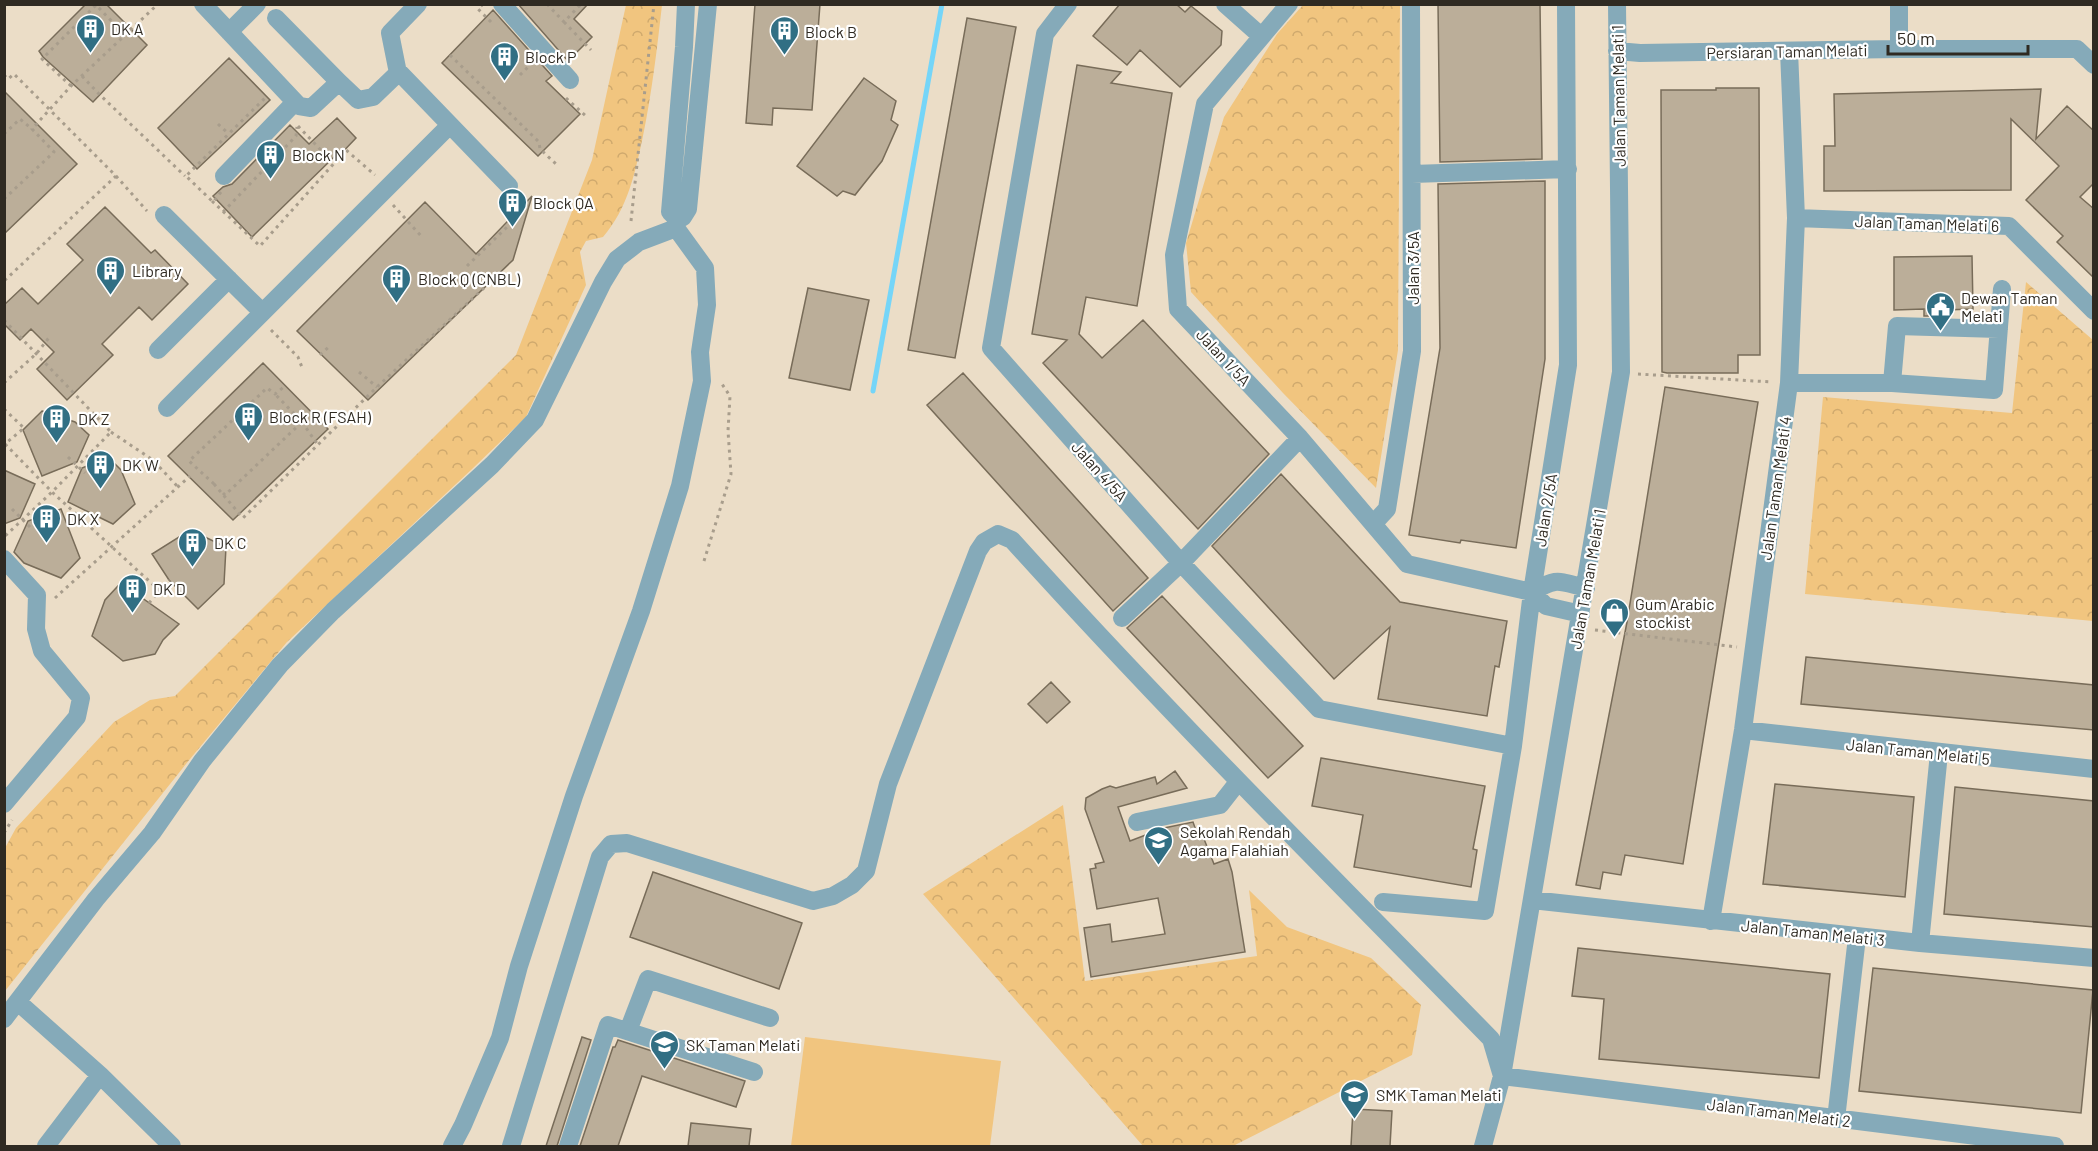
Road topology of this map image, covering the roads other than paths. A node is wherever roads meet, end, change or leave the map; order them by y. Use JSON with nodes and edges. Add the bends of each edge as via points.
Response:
{"nodes":[{"id":1,"x":204,"y":4,"type":"edge"},
{"id":2,"x":257,"y":4,"type":"edge"},
{"id":3,"x":418,"y":4,"type":"edge"},
{"id":4,"x":502,"y":4,"type":"edge"},
{"id":5,"x":686,"y":4,"type":"edge"},
{"id":6,"x":708,"y":4,"type":"edge"},
{"id":7,"x":1068,"y":4,"type":"edge"},
{"id":8,"x":1225,"y":4,"type":"edge"},
{"id":9,"x":1289,"y":4,"type":"edge"},
{"id":10,"x":1411,"y":4,"type":"edge"},
{"id":11,"x":1566,"y":4,"type":"edge"},
{"id":12,"x":1617,"y":4,"type":"edge"},
{"id":13,"x":1899,"y":4,"type":"edge"},
{"id":14,"x":276,"y":18,"type":"dead end"},
{"id":15,"x":229,"y":32,"type":"junction"},
{"id":16,"x":1261,"y":36,"type":"junction"},
{"id":17,"x":1899,"y":49,"type":"junction"},
{"id":18,"x":1617,"y":51,"type":"junction"},
{"id":19,"x":1789,"y":51,"type":"junction"},
{"id":20,"x":2094,"y":65,"type":"edge"},
{"id":21,"x":398,"y":73,"type":"junction"},
{"id":22,"x":339,"y":82,"type":"junction"},
{"id":23,"x":568,"y":88,"type":"road end"},
{"id":24,"x":295,"y":102,"type":"junction"},
{"id":25,"x":450,"y":125,"type":"junction"},
{"id":26,"x":1568,"y":169,"type":"junction"},
{"id":27,"x":1412,"y":174,"type":"junction"},
{"id":28,"x":224,"y":176,"type":"dead end"},
{"id":29,"x":509,"y":186,"type":"dead end"},
{"id":30,"x":164,"y":215,"type":"road end"},
{"id":31,"x":1796,"y":218,"type":"junction"},
{"id":32,"x":677,"y":224,"type":"junction"},
{"id":33,"x":229,"y":279,"type":"junction"},
{"id":34,"x":2002,"y":289,"type":"dead end"},
{"id":35,"x":2094,"y":311,"type":"edge"},
{"id":36,"x":260,"y":315,"type":"junction"},
{"id":37,"x":1999,"y":329,"type":"junction"},
{"id":38,"x":158,"y":350,"type":"dead end"},
{"id":39,"x":1789,"y":383,"type":"junction"},
{"id":40,"x":1892,"y":383,"type":"junction"},
{"id":41,"x":167,"y":408,"type":"dead end"},
{"id":42,"x":1300,"y":438,"type":"junction"},
{"id":43,"x":1373,"y":524,"type":"junction"},
{"id":44,"x":4,"y":560,"type":"edge"},
{"id":45,"x":1181,"y":563,"type":"junction"},
{"id":46,"x":1586,"y":588,"type":"junction"},
{"id":47,"x":1532,"y":592,"type":"junction"},
{"id":48,"x":1122,"y":618,"type":"dead end"},
{"id":49,"x":1580,"y":621,"type":"junction"},
{"id":50,"x":1743,"y":730,"type":"junction"},
{"id":51,"x":1513,"y":746,"type":"junction"},
{"id":52,"x":1939,"y":753,"type":"junction"},
{"id":53,"x":2094,"y":769,"type":"edge"},
{"id":54,"x":1238,"y":782,"type":"junction"},
{"id":55,"x":9,"y":811,"type":"edge"},
{"id":56,"x":1137,"y":822,"type":"dead end"},
{"id":57,"x":1532,"y":900,"type":"junction"},
{"id":58,"x":1383,"y":902,"type":"dead end"},
{"id":59,"x":1711,"y":921,"type":"junction"},
{"id":60,"x":1857,"y":937,"type":"junction"},
{"id":61,"x":1920,"y":943,"type":"junction"},
{"id":62,"x":2094,"y":958,"type":"edge"},
{"id":63,"x":19,"y":1002,"type":"junction"},
{"id":64,"x":770,"y":1018,"type":"dead end"},
{"id":65,"x":4,"y":1019,"type":"edge"},
{"id":66,"x":628,"y":1031,"type":"junction"},
{"id":67,"x":754,"y":1072,"type":"dead end"},
{"id":68,"x":100,"y":1075,"type":"junction"},
{"id":69,"x":1502,"y":1076,"type":"junction"},
{"id":70,"x":1836,"y":1119,"type":"junction"},
{"id":71,"x":1948,"y":1140,"type":"edge"},
{"id":72,"x":46,"y":1146,"type":"edge"},
{"id":73,"x":172,"y":1146,"type":"edge"},
{"id":74,"x":452,"y":1146,"type":"edge"},
{"id":75,"x":511,"y":1146,"type":"edge"},
{"id":76,"x":568,"y":1146,"type":"edge"},
{"id":77,"x":1484,"y":1146,"type":"edge"},
{"id":78,"x":2055,"y":1146,"type":"edge"}],
"edges":[{"from":1,"to":15,"type":"street"},
{"from":2,"to":15,"type":"street"},
{"from":3,"to":21,"type":"street","via":[[390,33]]},
{"from":4,"to":23,"type":"street"},
{"from":5,"to":32,"type":"street","via":[[670,212]]},
{"from":6,"to":32,"type":"street","via":[[688,209]]},
{"from":7,"to":45,"type":"street","name":"Jalan 4/5A","via":[[1045,34],[991,348]]},
{"from":8,"to":16,"type":"street"},
{"from":9,"to":16,"type":"street","name":"Jalan 1/5A"},
{"from":10,"to":27,"type":"street","name":"Jalan 3/5A"},
{"from":11,"to":26,"type":"street","name":"Jalan 2/5A"},
{"from":12,"to":18,"type":"street","name":"Jalan Taman Melati 1"},
{"from":13,"to":17,"type":"street"},
{"from":14,"to":22,"type":"street"},
{"from":15,"to":24,"type":"street"},
{"from":16,"to":42,"type":"street","name":"Jalan 1/5A","via":[[1205,104],[1174,255],[1179,309]]},
{"from":17,"to":19,"type":"street","name":"Persiaran Taman Melati"},
{"from":17,"to":20,"type":"street","name":"Persiaran Taman Melati","via":[[2077,49]]},
{"from":18,"to":19,"type":"street","name":"Persiaran Taman Melati"},
{"from":18,"to":46,"type":"street","name":"Jalan Taman Melati 1","via":[[1621,372]]},
{"from":19,"to":31,"type":"street","name":"Jalan Taman Melati 4"},
{"from":21,"to":22,"type":"street","via":[[373,97],[358,100]]},
{"from":21,"to":25,"type":"street"},
{"from":22,"to":24,"type":"street","via":[[311,108]]},
{"from":24,"to":28,"type":"street"},
{"from":25,"to":29,"type":"street"},
{"from":25,"to":36,"type":"street"},
{"from":26,"to":27,"type":"street"},
{"from":26,"to":47,"type":"street","name":"Jalan 2/5A","via":[[1568,365]]},
{"from":27,"to":43,"type":"street","name":"Jalan 3/5A","via":[[1412,351],[1387,509]]},
{"from":30,"to":33,"type":"street"},
{"from":31,"to":35,"type":"street","name":"Jalan Taman Melati 6","via":[[2009,226]]},
{"from":31,"to":39,"type":"street","name":"Jalan Taman Melati 4"},
{"from":32,"to":63,"type":"street","via":[[639,242],[617,260],[535,420],[280,665]]},
{"from":32,"to":74,"type":"street","via":[[705,268],[707,305],[700,352],[702,381],[680,486],[641,611],[555,853],[500,1038]]},
{"from":33,"to":36,"type":"street"},
{"from":33,"to":38,"type":"street"},
{"from":34,"to":37,"type":"street"},
{"from":36,"to":41,"type":"street"},
{"from":37,"to":40,"type":"street","via":[[1897,326]]},
{"from":37,"to":40,"type":"street","via":[[1994,390]]},
{"from":39,"to":40,"type":"street"},
{"from":39,"to":50,"type":"street","name":"Jalan Taman Melati 4"},
{"from":42,"to":43,"type":"street","name":"Jalan 1/5A"},
{"from":42,"to":45,"type":"street"},
{"from":43,"to":47,"type":"street","name":"Jalan 1/5A","via":[[1407,564]]},
{"from":44,"to":55,"type":"street","via":[[37,595],[36,629],[42,651],[81,698],[78,717]]},
{"from":45,"to":48,"type":"street"},
{"from":45,"to":51,"type":"street","name":"Jalan 4/5A","via":[[1319,709]]},
{"from":46,"to":47,"type":"street","via":[[1550,581]]},
{"from":46,"to":49,"type":"street","name":"Jalan Taman Melati 1"},
{"from":47,"to":49,"type":"street","name":"Jalan 1/5A","via":[[1546,606]]},
{"from":47,"to":51,"type":"street","name":"Jalan 2/5A"},
{"from":49,"to":57,"type":"street","name":"Jalan Taman Melati 1"},
{"from":50,"to":52,"type":"street","name":"Jalan Taman Melati 5"},
{"from":50,"to":59,"type":"street","name":"Jalan Taman Melati 4"},
{"from":51,"to":58,"type":"street","name":"Jalan 2/5A","via":[[1485,911]]},
{"from":52,"to":53,"type":"street","name":"Jalan Taman Melati 5"},
{"from":52,"to":61,"type":"street"},
{"from":54,"to":56,"type":"street","via":[[1220,805]]},
{"from":54,"to":69,"type":"street","via":[[1491,1039]]},
{"from":54,"to":75,"type":"street","via":[[1012,540],[998,534],[978,551],[888,784],[866,871],[852,885],[813,901],[627,843],[611,844],[600,857]]},
{"from":57,"to":59,"type":"street","name":"Jalan Taman Melati 3"},
{"from":57,"to":69,"type":"street","name":"Jalan Taman Melati 1"},
{"from":59,"to":60,"type":"street","name":"Jalan Taman Melati 3"},
{"from":60,"to":61,"type":"street","name":"Jalan Taman Melati 3"},
{"from":60,"to":70,"type":"street"},
{"from":61,"to":62,"type":"street","name":"Jalan Taman Melati 3"},
{"from":63,"to":65,"type":"street"},
{"from":63,"to":68,"type":"street"},
{"from":64,"to":66,"type":"street","via":[[648,979]]},
{"from":66,"to":67,"type":"street"},
{"from":66,"to":76,"type":"street","via":[[608,1025]]},
{"from":68,"to":72,"type":"street"},
{"from":68,"to":73,"type":"street"},
{"from":69,"to":70,"type":"street","name":"Jalan Taman Melati 2"},
{"from":69,"to":77,"type":"street","name":"Jalan Taman Melati 1"},
{"from":70,"to":71,"type":"street","name":"Jalan Taman Melati 2"},
{"from":71,"to":78,"type":"street","name":"Jalan Taman Melati 2"}]}
